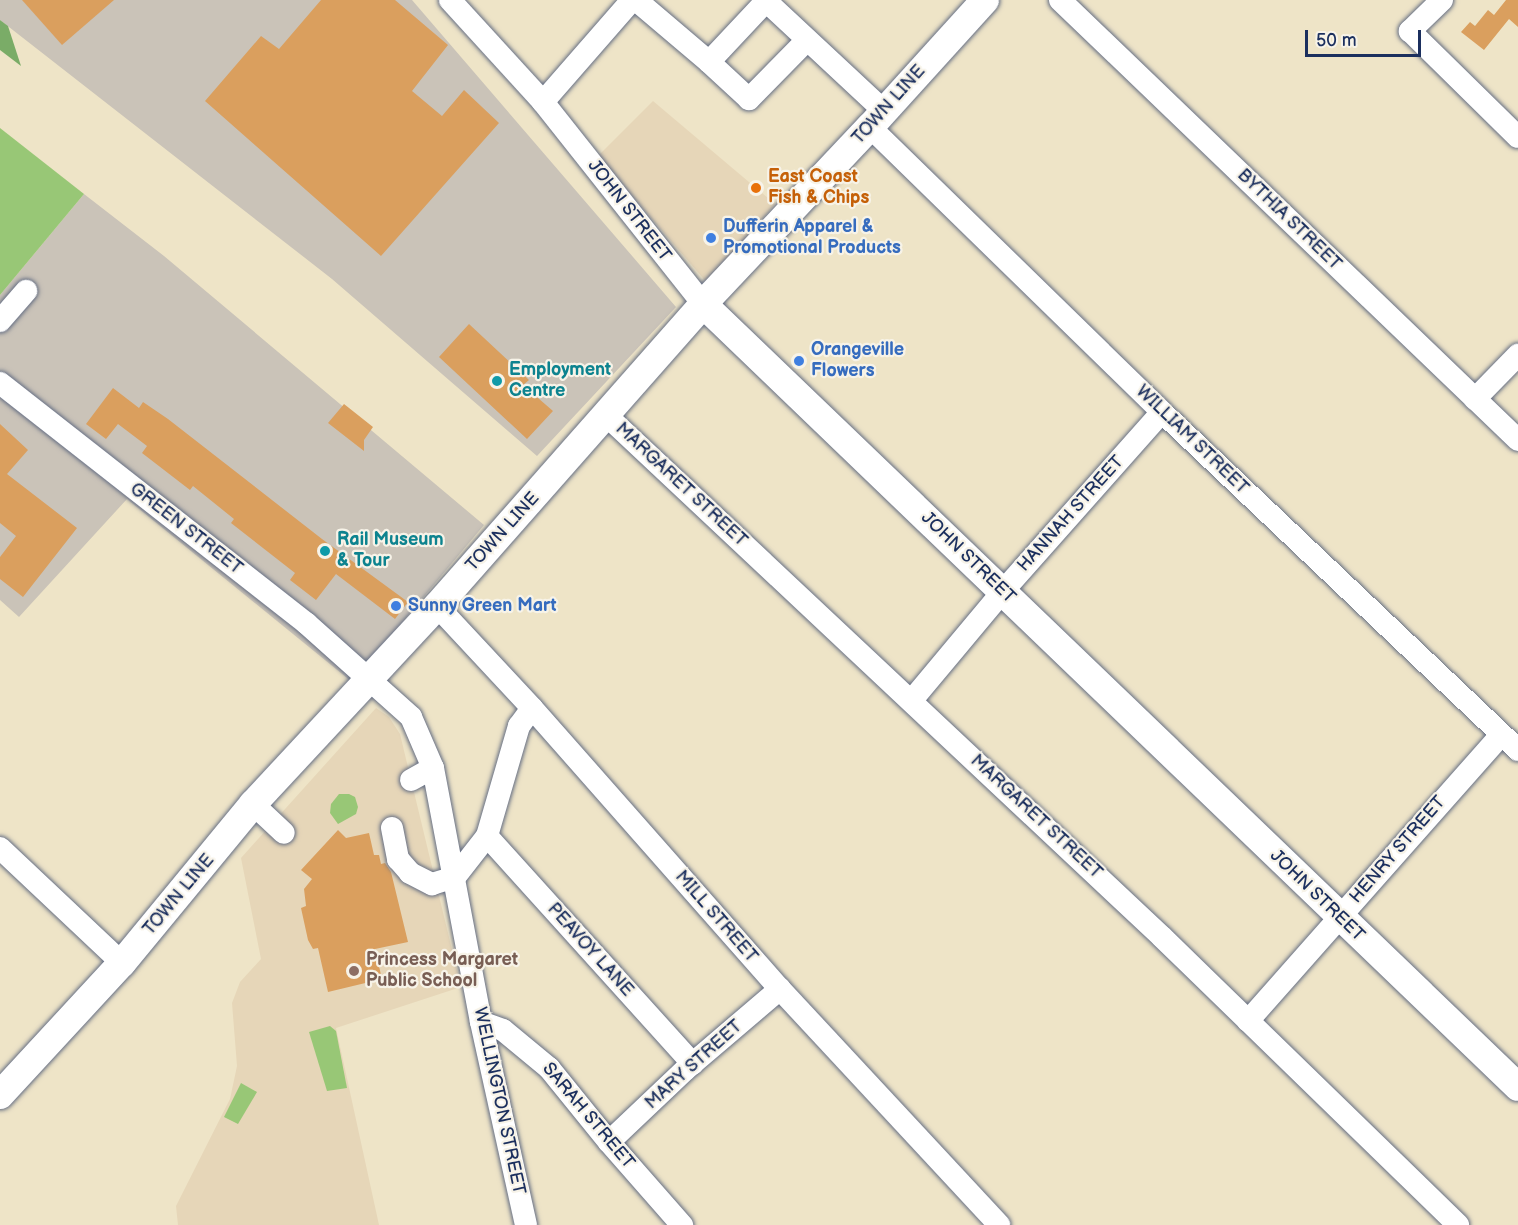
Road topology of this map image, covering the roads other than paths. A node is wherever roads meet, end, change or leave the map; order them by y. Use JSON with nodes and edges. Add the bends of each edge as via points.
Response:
{"nodes":[{"id":1,"x":450,"y":0,"type":"edge"},
{"id":2,"x":634,"y":0,"type":"edge"},
{"id":3,"x":984,"y":0,"type":"edge"},
{"id":4,"x":1060,"y":0,"type":"edge"},
{"id":5,"x":1442,"y":0,"type":"edge"},
{"id":6,"x":807,"y":40,"type":"junction"},
{"id":7,"x":709,"y":62,"type":"junction"},
{"id":8,"x":543,"y":102,"type":"junction"},
{"id":9,"x":877,"y":119,"type":"junction"},
{"id":10,"x":1518,"y":137,"type":"edge"},
{"id":11,"x":26,"y":291,"type":"dead end"},
{"id":12,"x":703,"y":304,"type":"junction"},
{"id":13,"x":0,"y":321,"type":"edge"},
{"id":14,"x":1518,"y":355,"type":"edge"},
{"id":15,"x":0,"y":383,"type":"edge"},
{"id":16,"x":1475,"y":399,"type":"junction"},
{"id":17,"x":1162,"y":412,"type":"junction"},
{"id":18,"x":607,"y":416,"type":"junction"},
{"id":19,"x":1518,"y":440,"type":"edge"},
{"id":20,"x":1003,"y":591,"type":"junction"},
{"id":21,"x":437,"y":606,"type":"junction"},
{"id":22,"x":370,"y":678,"type":"junction"},
{"id":23,"x":912,"y":700,"type":"junction"},
{"id":24,"x":532,"y":708,"type":"junction"},
{"id":25,"x":1501,"y":735,"type":"junction"},
{"id":26,"x":1518,"y":750,"type":"edge"},
{"id":27,"x":434,"y":768,"type":"junction"},
{"id":28,"x":411,"y":780,"type":"dead end"},
{"id":29,"x":253,"y":804,"type":"junction"},
{"id":30,"x":392,"y":828,"type":"dead end"},
{"id":31,"x":284,"y":833,"type":"dead end"},
{"id":32,"x":487,"y":836,"type":"junction"},
{"id":33,"x":0,"y":848,"type":"edge"},
{"id":34,"x":455,"y":877,"type":"junction"},
{"id":35,"x":1339,"y":917,"type":"junction"},
{"id":36,"x":122,"y":963,"type":"junction"},
{"id":37,"x":780,"y":989,"type":"junction"},
{"id":38,"x":1248,"y":1021,"type":"junction"},
{"id":39,"x":482,"y":1022,"type":"junction"},
{"id":40,"x":693,"y":1064,"type":"junction"},
{"id":41,"x":1518,"y":1087,"type":"edge"},
{"id":42,"x":0,"y":1095,"type":"edge"},
{"id":43,"x":609,"y":1142,"type":"junction"},
{"id":44,"x":526,"y":1225,"type":"edge"},
{"id":45,"x":682,"y":1225,"type":"edge"},
{"id":46,"x":999,"y":1225,"type":"edge"},
{"id":47,"x":1458,"y":1225,"type":"edge"}],
"edges":[{"from":1,"to":8,"type":"street","name":"JOHN STREET"},
{"from":2,"to":7,"type":"street"},
{"from":2,"to":8,"type":"street"},
{"from":3,"to":9,"type":"main road","name":"TOWN LINE"},
{"from":4,"to":16,"type":"street","name":"BYTHIA STREET"},
{"from":5,"to":10,"type":"street","via":[[1410,32]]},
{"from":6,"to":7,"type":"street","via":[[749,99]]},
{"from":6,"to":7,"type":"street","name":"WILLIAM STREET","via":[[766,1]]},
{"from":6,"to":9,"type":"street","name":"WILLIAM STREET"},
{"from":8,"to":12,"type":"street","name":"JOHN STREET"},
{"from":9,"to":12,"type":"main road","name":"TOWN LINE"},
{"from":9,"to":17,"type":"street","name":"WILLIAM STREET"},
{"from":11,"to":13,"type":"street"},
{"from":12,"to":18,"type":"main road","name":"TOWN LINE"},
{"from":12,"to":20,"type":"main road","name":"JOHN STREET"},
{"from":14,"to":16,"type":"street"},
{"from":15,"to":22,"type":"street","name":"GREEN STREET","via":[[306,623]]},
{"from":16,"to":19,"type":"street","name":"BYTHIA STREET"},
{"from":17,"to":20,"type":"street","name":"HANNAH STREET"},
{"from":17,"to":25,"type":"street","name":"WILLIAM STREET"},
{"from":18,"to":21,"type":"main road","name":"TOWN LINE"},
{"from":18,"to":23,"type":"street","name":"MARGARET STREET"},
{"from":20,"to":23,"type":"street","name":"HANNAH STREET"},
{"from":20,"to":35,"type":"main road","name":"JOHN STREET"},
{"from":21,"to":22,"type":"main road","name":"TOWN LINE"},
{"from":21,"to":24,"type":"street","name":"MILL STREET"},
{"from":22,"to":27,"type":"street","name":"WELLINGTON STREET","via":[[411,717]]},
{"from":22,"to":29,"type":"main road","name":"TOWN LINE"},
{"from":23,"to":38,"type":"street","name":"MARGARET STREET"},
{"from":24,"to":32,"type":"street","via":[[519,726]]},
{"from":24,"to":37,"type":"street","name":"MILL STREET"},
{"from":25,"to":26,"type":"street","name":"WILLIAM STREET"},
{"from":25,"to":35,"type":"street","name":"HENRY STREET"},
{"from":27,"to":28,"type":"street"},
{"from":27,"to":34,"type":"street","name":"WELLINGTON STREET"},
{"from":29,"to":31,"type":"street"},
{"from":29,"to":36,"type":"main road","name":"TOWN LINE"},
{"from":30,"to":34,"type":"street","via":[[398,859],[410,873],[432,884]]},
{"from":32,"to":34,"type":"street"},
{"from":32,"to":40,"type":"street","name":"PEAVOY LANE"},
{"from":33,"to":36,"type":"street"},
{"from":34,"to":39,"type":"street","name":"WELLINGTON STREET"},
{"from":35,"to":38,"type":"street","name":"HENRY STREET"},
{"from":35,"to":41,"type":"main road","name":"JOHN STREET"},
{"from":36,"to":42,"type":"main road","name":"TOWN LINE"},
{"from":37,"to":40,"type":"street","name":"MARY STREET"},
{"from":37,"to":46,"type":"street","name":"MILL STREET"},
{"from":38,"to":47,"type":"street","name":"MARGARET STREET"},
{"from":39,"to":43,"type":"street","name":"SARAH STREET","via":[[503,1030],[549,1068]]},
{"from":39,"to":44,"type":"street","name":"WELLINGTON STREET"},
{"from":40,"to":43,"type":"street","name":"MARY STREET"},
{"from":43,"to":45,"type":"street","name":"SARAH STREET"}]}
